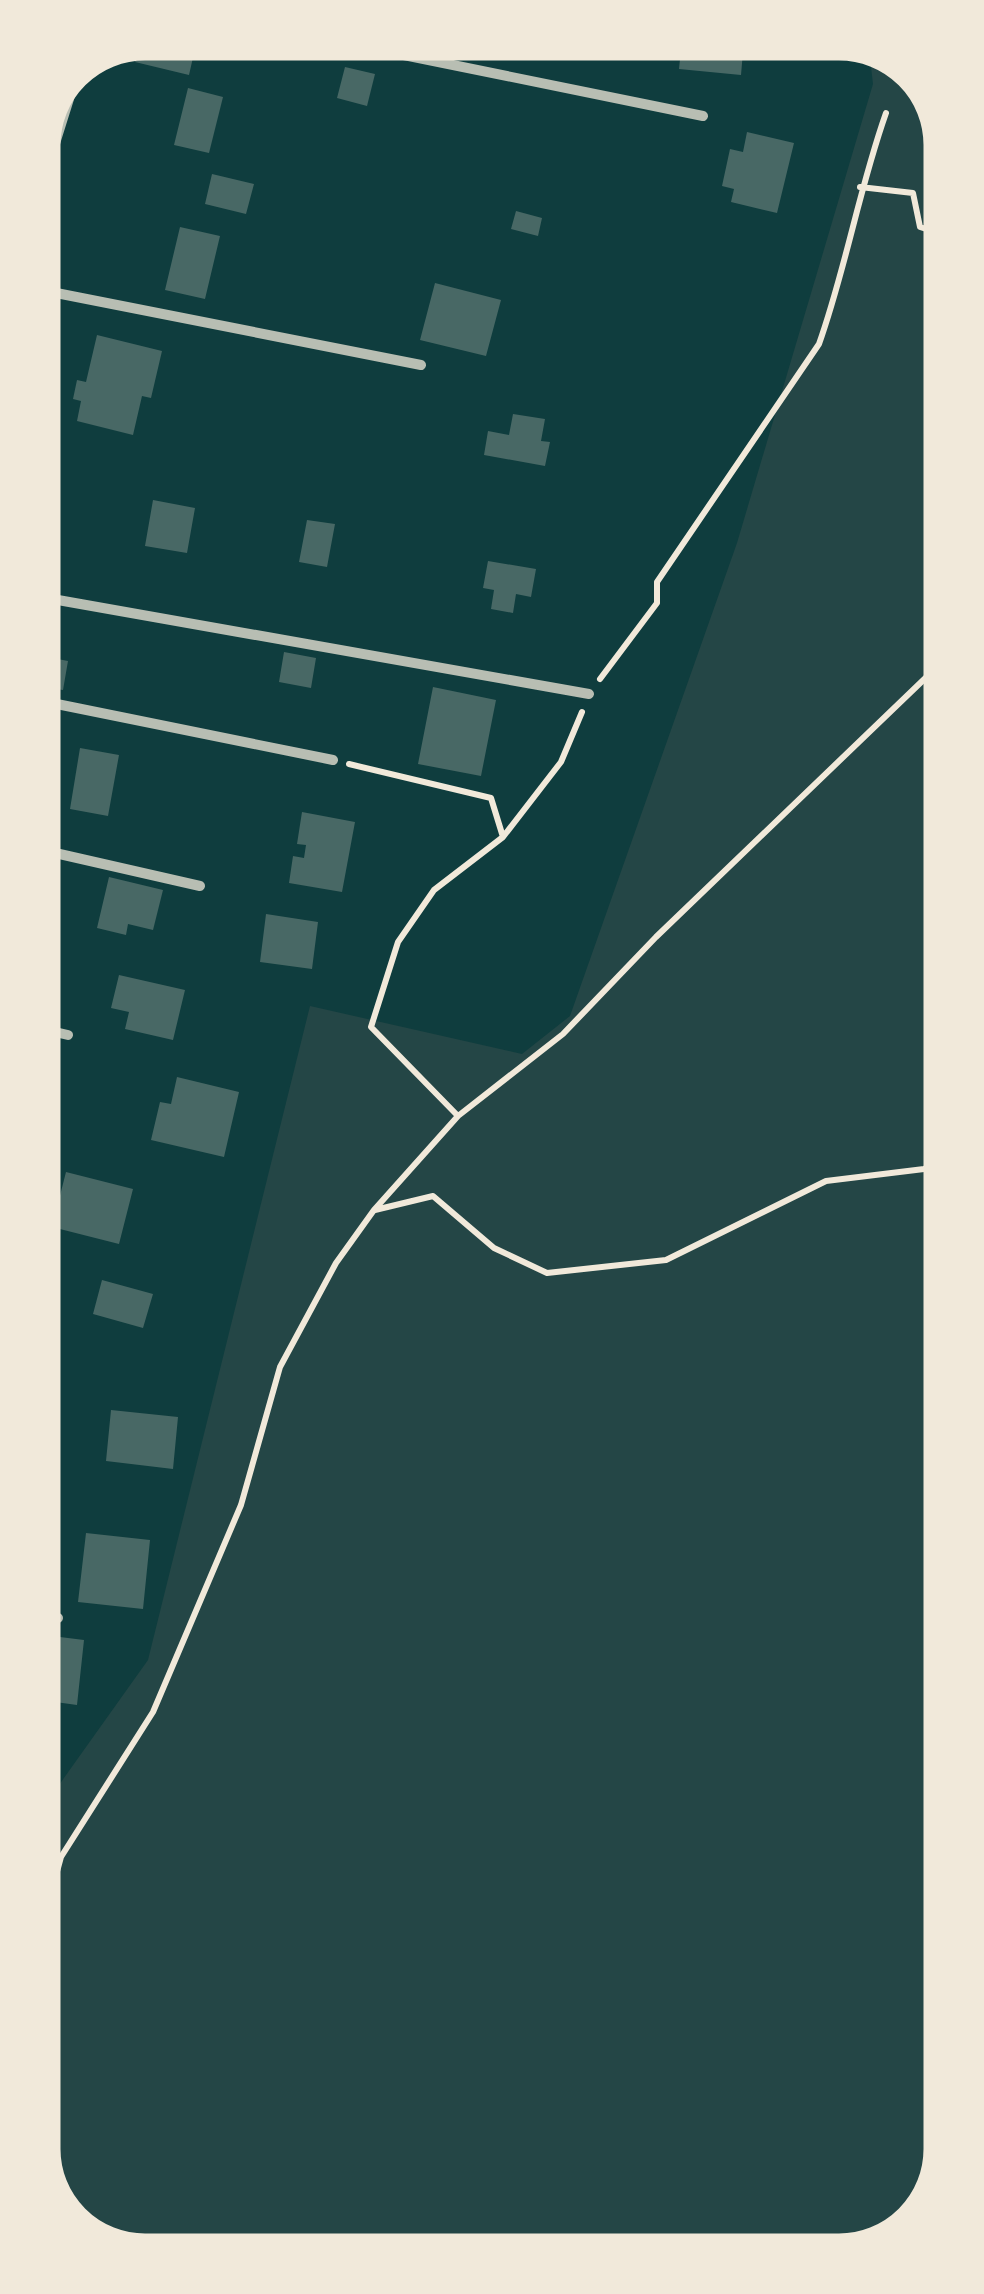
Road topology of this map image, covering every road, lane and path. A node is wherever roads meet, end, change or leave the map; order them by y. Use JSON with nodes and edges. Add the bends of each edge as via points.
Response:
{"nodes":[{"id":1,"x":418,"y":58,"type":"edge"},
{"id":2,"x":68,"y":103,"type":"edge"},
{"id":3,"x":886,"y":113,"type":"dead end"},
{"id":4,"x":703,"y":116,"type":"dead end"},
{"id":5,"x":59,"y":131,"type":"edge"},
{"id":6,"x":860,"y":187,"type":"junction"},
{"id":7,"x":926,"y":229,"type":"edge"},
{"id":8,"x":58,"y":294,"type":"edge"},
{"id":9,"x":421,"y":365,"type":"dead end"},
{"id":10,"x":58,"y":600,"type":"edge"},
{"id":11,"x":926,"y":677,"type":"edge"},
{"id":12,"x":589,"y":694,"type":"junction"},
{"id":13,"x":58,"y":704,"type":"edge"},
{"id":14,"x":333,"y":760,"type":"joint"},
{"id":15,"x":503,"y":836,"type":"junction"},
{"id":16,"x":58,"y":854,"type":"edge"},
{"id":17,"x":200,"y":886,"type":"dead end"},
{"id":18,"x":58,"y":1033,"type":"edge"},
{"id":19,"x":68,"y":1035,"type":"dead end"},
{"id":20,"x":458,"y":1116,"type":"junction"},
{"id":21,"x":926,"y":1168,"type":"edge"},
{"id":22,"x":374,"y":1210,"type":"junction"},
{"id":23,"x":58,"y":1856,"type":"edge"},
{"id":24,"x":61,"y":1856,"type":"junction"},
{"id":25,"x":58,"y":1867,"type":"edge"}],
"edges":[{"from":1,"to":4,"type":"street"},
{"from":2,"to":5,"type":"street"},
{"from":3,"to":6,"type":"path"},
{"from":6,"to":7,"type":"path","via":[[913,193]]},
{"from":6,"to":12,"type":"path","via":[[819,344],[657,582],[656,602]]},
{"from":8,"to":9,"type":"street"},
{"from":10,"to":12,"type":"street"},
{"from":11,"to":20,"type":"path","via":[[562,1034]]},
{"from":12,"to":15,"type":"path","via":[[561,762]]},
{"from":13,"to":14,"type":"street"},
{"from":14,"to":15,"type":"path","via":[[490,798]]},
{"from":15,"to":20,"type":"path","via":[[434,890],[398,942],[371,1027]]},
{"from":16,"to":17,"type":"street"},
{"from":18,"to":19,"type":"street"},
{"from":20,"to":22,"type":"path"},
{"from":21,"to":22,"type":"path","via":[[826,1182],[666,1260],[547,1273],[494,1248],[434,1196]]},
{"from":22,"to":24,"type":"path","via":[[336,1263],[280,1367],[241,1505],[152,1712]]},
{"from":23,"to":24,"type":"path"},
{"from":24,"to":25,"type":"path"}]}
